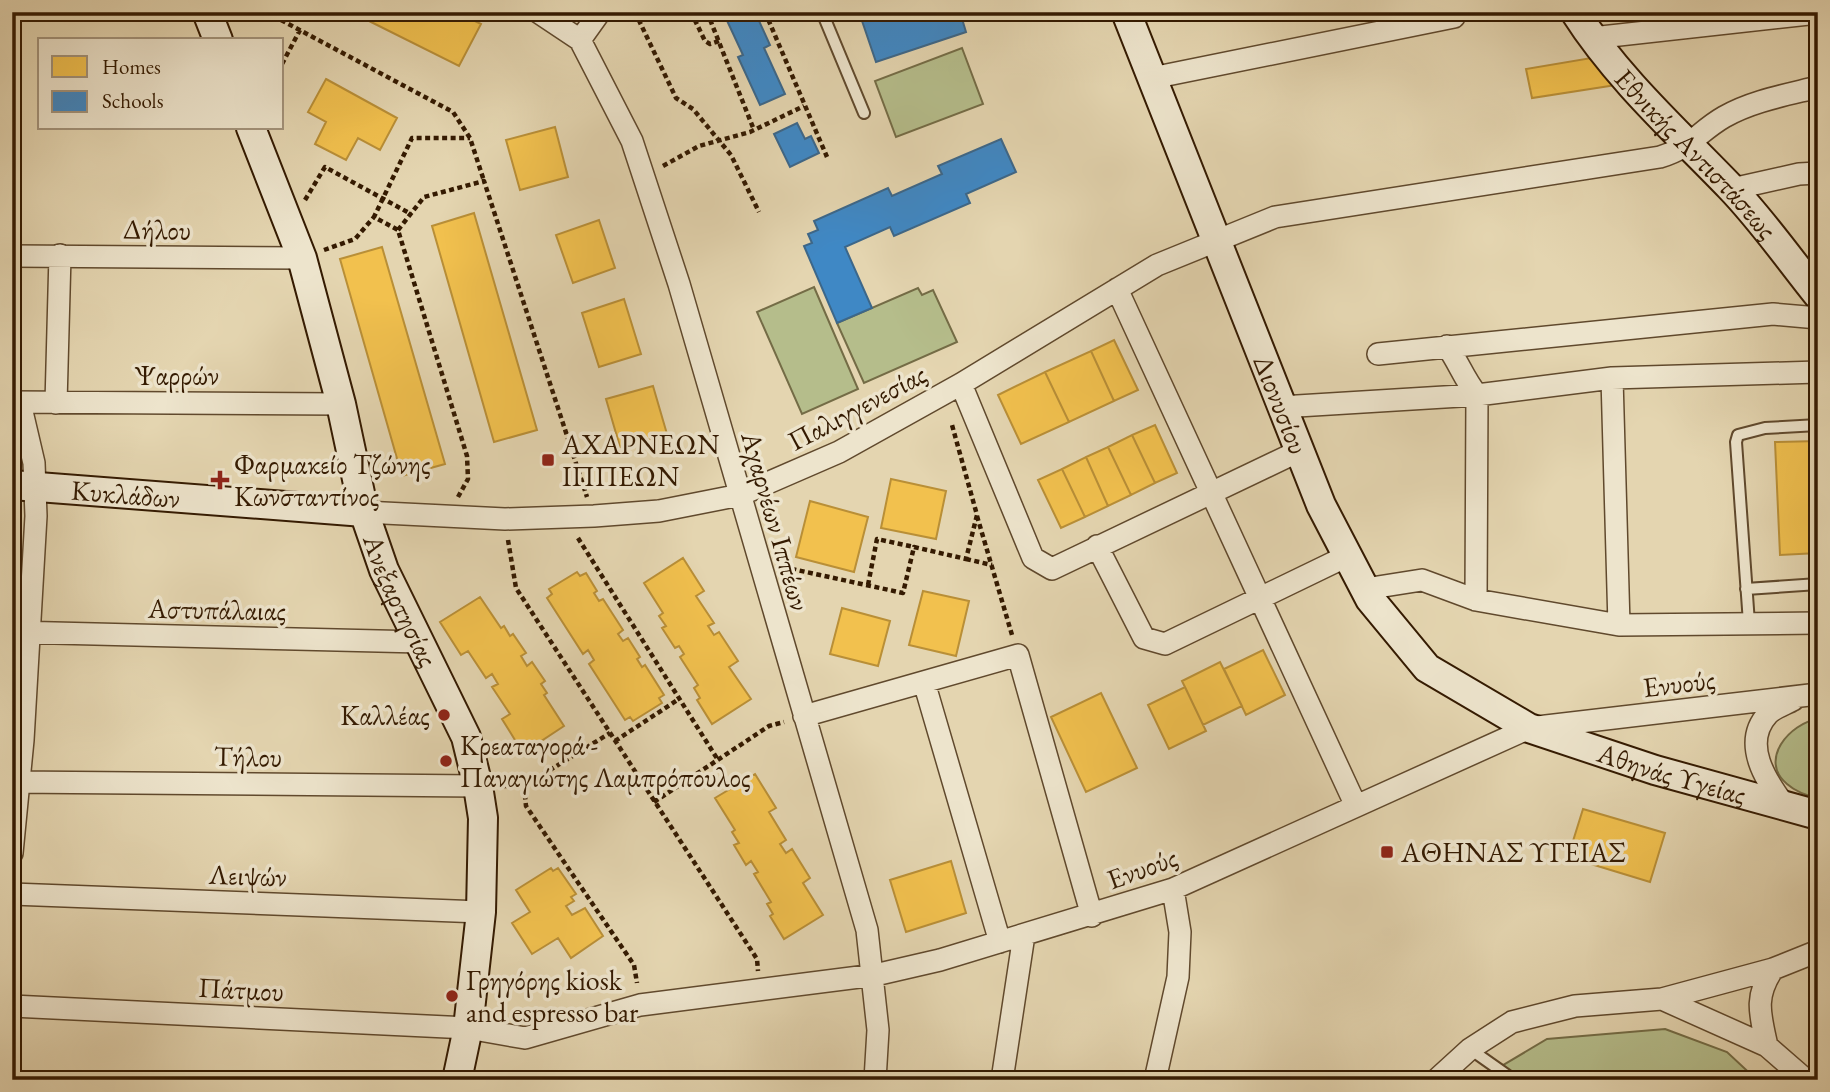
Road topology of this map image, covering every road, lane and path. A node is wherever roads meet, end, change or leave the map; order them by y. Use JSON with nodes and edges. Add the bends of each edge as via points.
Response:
{"nodes":[{"id":1,"x":207,"y":12,"type":"edge"},
{"id":2,"x":266,"y":12,"type":"edge"},
{"id":3,"x":538,"y":12,"type":"edge"},
{"id":4,"x":600,"y":12,"type":"edge"},
{"id":5,"x":635,"y":12,"type":"edge"},
{"id":6,"x":691,"y":12,"type":"edge"},
{"id":7,"x":707,"y":12,"type":"edge"},
{"id":8,"x":765,"y":12,"type":"edge"},
{"id":9,"x":822,"y":12,"type":"edge"},
{"id":10,"x":1126,"y":12,"type":"edge"},
{"id":11,"x":1575,"y":12,"type":"edge"},
{"id":12,"x":1818,"y":13,"type":"edge"},
{"id":13,"x":1454,"y":17,"type":"dead end"},
{"id":14,"x":300,"y":30,"type":"junction"},
{"id":15,"x":217,"y":38,"type":"edge"},
{"id":16,"x":1592,"y":38,"type":"junction"},
{"id":17,"x":580,"y":40,"type":"junction"},
{"id":18,"x":719,"y":41,"type":"junction"},
{"id":19,"x":284,"y":60,"type":"edge"},
{"id":20,"x":1152,"y":78,"type":"junction"},
{"id":21,"x":1818,"y":88,"type":"edge"},
{"id":22,"x":804,"y":106,"type":"junction"},
{"id":23,"x":864,"y":113,"type":"dead end"},
{"id":24,"x":252,"y":130,"type":"edge"},
{"id":25,"x":754,"y":130,"type":"junction"},
{"id":26,"x":470,"y":138,"type":"junction"},
{"id":27,"x":717,"y":141,"type":"junction"},
{"id":28,"x":1686,"y":145,"type":"junction"},
{"id":29,"x":827,"y":157,"type":"dead end"},
{"id":30,"x":1818,"y":173,"type":"edge"},
{"id":31,"x":644,"y":176,"type":"junction"},
{"id":32,"x":484,"y":181,"type":"junction"},
{"id":33,"x":1732,"y":189,"type":"junction"},
{"id":34,"x":384,"y":200,"type":"junction"},
{"id":35,"x":759,"y":212,"type":"dead end"},
{"id":36,"x":411,"y":214,"type":"junction"},
{"id":37,"x":374,"y":217,"type":"junction"},
{"id":38,"x":290,"y":226,"type":"junction"},
{"id":39,"x":398,"y":230,"type":"junction"},
{"id":40,"x":1216,"y":240,"type":"junction"},
{"id":41,"x":60,"y":255,"type":"junction"},
{"id":42,"x":12,"y":256,"type":"edge"},
{"id":43,"x":302,"y":258,"type":"junction"},
{"id":44,"x":1116,"y":289,"type":"junction"},
{"id":45,"x":1818,"y":295,"type":"edge"},
{"id":46,"x":1818,"y":318,"type":"edge"},
{"id":47,"x":1447,"y":346,"type":"junction"},
{"id":48,"x":1378,"y":354,"type":"dead end"},
{"id":49,"x":1818,"y":372,"type":"edge"},
{"id":50,"x":1612,"y":378,"type":"junction"},
{"id":51,"x":952,"y":388,"type":"junction"},
{"id":52,"x":1477,"y":395,"type":"junction"},
{"id":53,"x":16,"y":403,"type":"edge"},
{"id":54,"x":56,"y":403,"type":"junction"},
{"id":55,"x":341,"y":404,"type":"junction"},
{"id":56,"x":1281,"y":407,"type":"junction"},
{"id":57,"x":1818,"y":425,"type":"edge"},
{"id":58,"x":1298,"y":451,"type":"junction"},
{"id":59,"x":24,"y":486,"type":"edge"},
{"id":60,"x":1211,"y":492,"type":"junction"},
{"id":61,"x":740,"y":495,"type":"junction"},
{"id":62,"x":364,"y":512,"type":"junction"},
{"id":63,"x":977,"y":515,"type":"junction"},
{"id":64,"x":448,"y":516,"type":"junction"},
{"id":65,"x":583,"y":516,"type":"junction"},
{"id":66,"x":505,"y":519,"type":"junction"},
{"id":67,"x":1097,"y":546,"type":"junction"},
{"id":68,"x":914,"y":547,"type":"junction"},
{"id":69,"x":1347,"y":556,"type":"junction"},
{"id":70,"x":966,"y":559,"type":"junction"},
{"id":71,"x":758,"y":561,"type":"junction"},
{"id":72,"x":992,"y":565,"type":"junction"},
{"id":73,"x":1818,"y":584,"type":"edge"},
{"id":74,"x":868,"y":585,"type":"junction"},
{"id":75,"x":1365,"y":589,"type":"junction"},
{"id":76,"x":1746,"y":589,"type":"junction"},
{"id":77,"x":1258,"y":597,"type":"junction"},
{"id":78,"x":1476,"y":600,"type":"junction"},
{"id":79,"x":1818,"y":622,"type":"edge"},
{"id":80,"x":1749,"y":623,"type":"junction"},
{"id":81,"x":1619,"y":625,"type":"junction"},
{"id":82,"x":20,"y":633,"type":"edge"},
{"id":83,"x":420,"y":642,"type":"junction"},
{"id":84,"x":1018,"y":654,"type":"junction"},
{"id":85,"x":924,"y":682,"type":"junction"},
{"id":86,"x":1810,"y":695,"type":"edge"},
{"id":87,"x":679,"y":699,"type":"junction"},
{"id":88,"x":804,"y":716,"type":"junction"},
{"id":89,"x":1529,"y":728,"type":"junction"},
{"id":90,"x":610,"y":733,"type":"junction"},
{"id":91,"x":615,"y":741,"type":"junction"},
{"id":92,"x":718,"y":760,"type":"junction"},
{"id":93,"x":15,"y":782,"type":"edge"},
{"id":94,"x":478,"y":786,"type":"junction"},
{"id":95,"x":524,"y":786,"type":"junction"},
{"id":96,"x":654,"y":802,"type":"junction"},
{"id":97,"x":1356,"y":806,"type":"junction"},
{"id":98,"x":1784,"y":806,"type":"junction"},
{"id":99,"x":1818,"y":815,"type":"edge"},
{"id":100,"x":12,"y":853,"type":"edge"},
{"id":101,"x":1172,"y":889,"type":"junction"},
{"id":102,"x":12,"y":894,"type":"edge"},
{"id":103,"x":481,"y":912,"type":"junction"},
{"id":104,"x":1092,"y":916,"type":"junction"},
{"id":105,"x":1024,"y":935,"type":"junction"},
{"id":106,"x":1000,"y":942,"type":"junction"},
{"id":107,"x":1818,"y":951,"type":"edge"},
{"id":108,"x":1773,"y":969,"type":"junction"},
{"id":109,"x":874,"y":975,"type":"junction"},
{"id":110,"x":760,"y":989,"type":"junction"},
{"id":111,"x":1662,"y":999,"type":"junction"},
{"id":112,"x":640,"y":1005,"type":"junction"},
{"id":113,"x":12,"y":1006,"type":"edge"},
{"id":114,"x":468,"y":1028,"type":"junction"},
{"id":115,"x":1767,"y":1045,"type":"junction"},
{"id":116,"x":1470,"y":1049,"type":"junction"},
{"id":117,"x":457,"y":1080,"type":"edge"},
{"id":118,"x":875,"y":1080,"type":"edge"},
{"id":119,"x":1002,"y":1080,"type":"edge"},
{"id":120,"x":1155,"y":1080,"type":"edge"},
{"id":121,"x":1436,"y":1080,"type":"edge"},
{"id":122,"x":1514,"y":1080,"type":"edge"},
{"id":123,"x":1806,"y":1080,"type":"edge"}],
"edges":[{"from":1,"to":15,"type":"street"},
{"from":2,"to":14,"type":"path"},
{"from":3,"to":17,"type":"street","name":"Αχαρνέων Ιππέων"},
{"from":4,"to":17,"type":"street"},
{"from":5,"to":27,"type":"path","via":[[676,98],[693,109]]},
{"from":6,"to":18,"type":"path","via":[[705,41]]},
{"from":7,"to":18,"type":"path"},
{"from":8,"to":22,"type":"path"},
{"from":9,"to":23,"type":"lane"},
{"from":10,"to":20,"type":"street","name":"Διονυσίου"},
{"from":11,"to":16,"type":"street","name":"Εθνικής Αντιστάσεως"},
{"from":12,"to":16,"type":"street"},
{"from":13,"to":20,"type":"street"},
{"from":14,"to":19,"type":"path"},
{"from":14,"to":26,"type":"path","via":[[453,112]]},
{"from":16,"to":28,"type":"street","name":"Εθνικής Αντιστάσεως"},
{"from":17,"to":31,"type":"street","name":"Αχαρνέων Ιππέων","via":[[607,86]]},
{"from":18,"to":25,"type":"path"},
{"from":20,"to":40,"type":"street","name":"Διονυσίου"},
{"from":21,"to":28,"type":"street","name":"Παλιγγενεσίας","via":[[1748,105]]},
{"from":22,"to":25,"type":"path"},
{"from":22,"to":29,"type":"path"},
{"from":24,"to":38,"type":"street","name":"Ανεξαρτησίας"},
{"from":25,"to":27,"type":"path"},
{"from":26,"to":32,"type":"path"},
{"from":26,"to":34,"type":"path","via":[[412,138]]},
{"from":27,"to":31,"type":"path"},
{"from":27,"to":35,"type":"path","via":[[741,169]]},
{"from":28,"to":33,"type":"street","name":"Εθνικής Αντιστάσεως"},
{"from":28,"to":40,"type":"street","name":"Παλιγγενεσίας","via":[[1660,157],[1275,217]]},
{"from":30,"to":33,"type":"street"},
{"from":31,"to":61,"type":"street","name":"Αχαρνέων Ιππέων"},
{"from":32,"to":36,"type":"path","via":[[424,197]]},
{"from":32,"to":65,"type":"path"},
{"from":33,"to":45,"type":"street","name":"Εθνικής Αντιστάσεως"},
{"from":34,"to":36,"type":"path"},
{"from":34,"to":37,"type":"path"},
{"from":34,"to":38,"type":"path","via":[[325,167]]},
{"from":36,"to":39,"type":"path"},
{"from":37,"to":39,"type":"path"},
{"from":37,"to":43,"type":"path","via":[[355,239]]},
{"from":38,"to":43,"type":"street","name":"Ανεξαρτησίας"},
{"from":39,"to":64,"type":"path","via":[[467,456],[468,479]]},
{"from":40,"to":44,"type":"street","name":"Παλιγγενεσίας","via":[[1157,265]]},
{"from":40,"to":56,"type":"street","name":"Διονυσίου"},
{"from":41,"to":42,"type":"street","name":"Δήλου"},
{"from":41,"to":43,"type":"street","name":"Δήλου"},
{"from":41,"to":54,"type":"street"},
{"from":43,"to":55,"type":"street","name":"Ανεξαρτησίας"},
{"from":44,"to":51,"type":"street","name":"Παλιγγενεσίας"},
{"from":44,"to":60,"type":"street"},
{"from":46,"to":47,"type":"street","via":[[1773,314]]},
{"from":47,"to":48,"type":"street"},
{"from":47,"to":52,"type":"street"},
{"from":49,"to":50,"type":"street"},
{"from":50,"to":52,"type":"street"},
{"from":50,"to":81,"type":"street"},
{"from":51,"to":61,"type":"street","name":"Παλιγγενεσίας","via":[[839,452]]},
{"from":51,"to":63,"type":"path"},
{"from":51,"to":67,"type":"street","via":[[1033,558],[1052,569]]},
{"from":52,"to":56,"type":"street"},
{"from":52,"to":78,"type":"street"},
{"from":53,"to":54,"type":"street","name":"Ψαρρών"},
{"from":53,"to":59,"type":"street","via":[[33,455]]},
{"from":54,"to":55,"type":"street","name":"Ψαρρών"},
{"from":55,"to":62,"type":"street","name":"Ανεξαρτησίας"},
{"from":56,"to":58,"type":"street","name":"Διονυσίου"},
{"from":57,"to":76,"type":"lane","via":[[1765,428],[1738,435]]},
{"from":58,"to":60,"type":"street"},
{"from":58,"to":69,"type":"street","name":"Διονυσίου"},
{"from":59,"to":62,"type":"street","name":"Κυκλάδων"},
{"from":59,"to":82,"type":"street"},
{"from":60,"to":67,"type":"street"},
{"from":60,"to":77,"type":"street"},
{"from":61,"to":65,"type":"street","name":"Παλιγγενεσίας","via":[[659,511]]},
{"from":61,"to":71,"type":"street","name":"Αχαρνέων Ιππέων"},
{"from":62,"to":64,"type":"street","name":"Παλιγγενεσίας"},
{"from":62,"to":83,"type":"street","name":"Ανεξαρτησίας","via":[[384,570]]},
{"from":63,"to":70,"type":"path"},
{"from":63,"to":72,"type":"path"},
{"from":64,"to":66,"type":"street","name":"Παλιγγενεσίας"},
{"from":65,"to":66,"type":"street","name":"Παλιγγενεσίας"},
{"from":65,"to":87,"type":"path","via":[[586,554]]},
{"from":66,"to":90,"type":"path","via":[[516,588]]},
{"from":67,"to":77,"type":"street","via":[[1144,638],[1153,643],[1165,644]]},
{"from":68,"to":70,"type":"path"},
{"from":68,"to":74,"type":"path","via":[[903,593]]},
{"from":68,"to":74,"type":"path","via":[[877,539]]},
{"from":69,"to":75,"type":"street","name":"Διονυσίου"},
{"from":69,"to":77,"type":"street"},
{"from":70,"to":72,"type":"path"},
{"from":71,"to":74,"type":"path"},
{"from":71,"to":88,"type":"street","name":"Αχαρνέων Ιππέων"},
{"from":72,"to":84,"type":"path"},
{"from":73,"to":76,"type":"lane"},
{"from":75,"to":78,"type":"street","via":[[1422,580]]},
{"from":75,"to":89,"type":"street","name":"Διονυσίου","via":[[1427,668]]},
{"from":76,"to":80,"type":"lane"},
{"from":77,"to":97,"type":"street"},
{"from":78,"to":81,"type":"street"},
{"from":79,"to":80,"type":"street"},
{"from":80,"to":81,"type":"street"},
{"from":82,"to":83,"type":"street","name":"Αστυπάλαιας"},
{"from":82,"to":93,"type":"street"},
{"from":83,"to":94,"type":"street","name":"Ανεξαρτησίας","via":[[466,737]]},
{"from":84,"to":85,"type":"street"},
{"from":84,"to":104,"type":"street"},
{"from":85,"to":88,"type":"street"},
{"from":85,"to":106,"type":"street"},
{"from":86,"to":89,"type":"street","name":"Ενυούς"},
{"from":86,"to":98,"type":"street","via":[[1768,713],[1758,735],[1756,757],[1765,780]]},
{"from":87,"to":91,"type":"path"},
{"from":87,"to":92,"type":"path"},
{"from":88,"to":92,"type":"path","via":[[769,726]]},
{"from":88,"to":109,"type":"street","name":"Αχαρνέων Ιππέων","via":[[867,930]]},
{"from":89,"to":97,"type":"street","name":"Ενυούς"},
{"from":89,"to":98,"type":"street","name":"Αθηνάς Υγείας"},
{"from":90,"to":91,"type":"path"},
{"from":90,"to":95,"type":"path"},
{"from":91,"to":96,"type":"path"},
{"from":92,"to":96,"type":"path"},
{"from":93,"to":94,"type":"street","name":"Τήλου"},
{"from":93,"to":100,"type":"street"},
{"from":94,"to":95,"type":"path"},
{"from":94,"to":103,"type":"street","name":"Ανεξαρτησίας","via":[[483,818]]},
{"from":95,"to":112,"type":"path","via":[[526,806],[634,965]]},
{"from":96,"to":110,"type":"path","via":[[757,959]]},
{"from":97,"to":101,"type":"street","name":"Ενυούς"},
{"from":98,"to":99,"type":"street","name":"Αθηνάς Υγείας"},
{"from":101,"to":104,"type":"street","name":"Ενυούς"},
{"from":101,"to":120,"type":"street","via":[[1180,932],[1178,977]]},
{"from":102,"to":103,"type":"street","name":"Λειψών"},
{"from":103,"to":114,"type":"street","name":"Ανεξαρτησίας"},
{"from":104,"to":105,"type":"street","name":"Ενυούς"},
{"from":105,"to":106,"type":"street","name":"Ενυούς"},
{"from":105,"to":119,"type":"street"},
{"from":106,"to":109,"type":"street","name":"Ενυούς"},
{"from":107,"to":108,"type":"street"},
{"from":108,"to":111,"type":"street"},
{"from":108,"to":115,"type":"street","via":[[1761,987],[1759,1013]]},
{"from":109,"to":110,"type":"street","name":"Ενυούς"},
{"from":109,"to":118,"type":"street","name":"Αχαρνέων Ιππέων"},
{"from":110,"to":112,"type":"street","name":"Ενυούς"},
{"from":111,"to":115,"type":"street"},
{"from":111,"to":116,"type":"street","via":[[1550,1012],[1513,1022]]},
{"from":112,"to":114,"type":"street","name":"Ενυούς","via":[[525,1038]]},
{"from":113,"to":114,"type":"street","name":"Πάτμου"},
{"from":114,"to":117,"type":"street","name":"Ανεξαρτησίας"},
{"from":115,"to":123,"type":"street"},
{"from":116,"to":121,"type":"street"},
{"from":116,"to":122,"type":"lane"}]}
